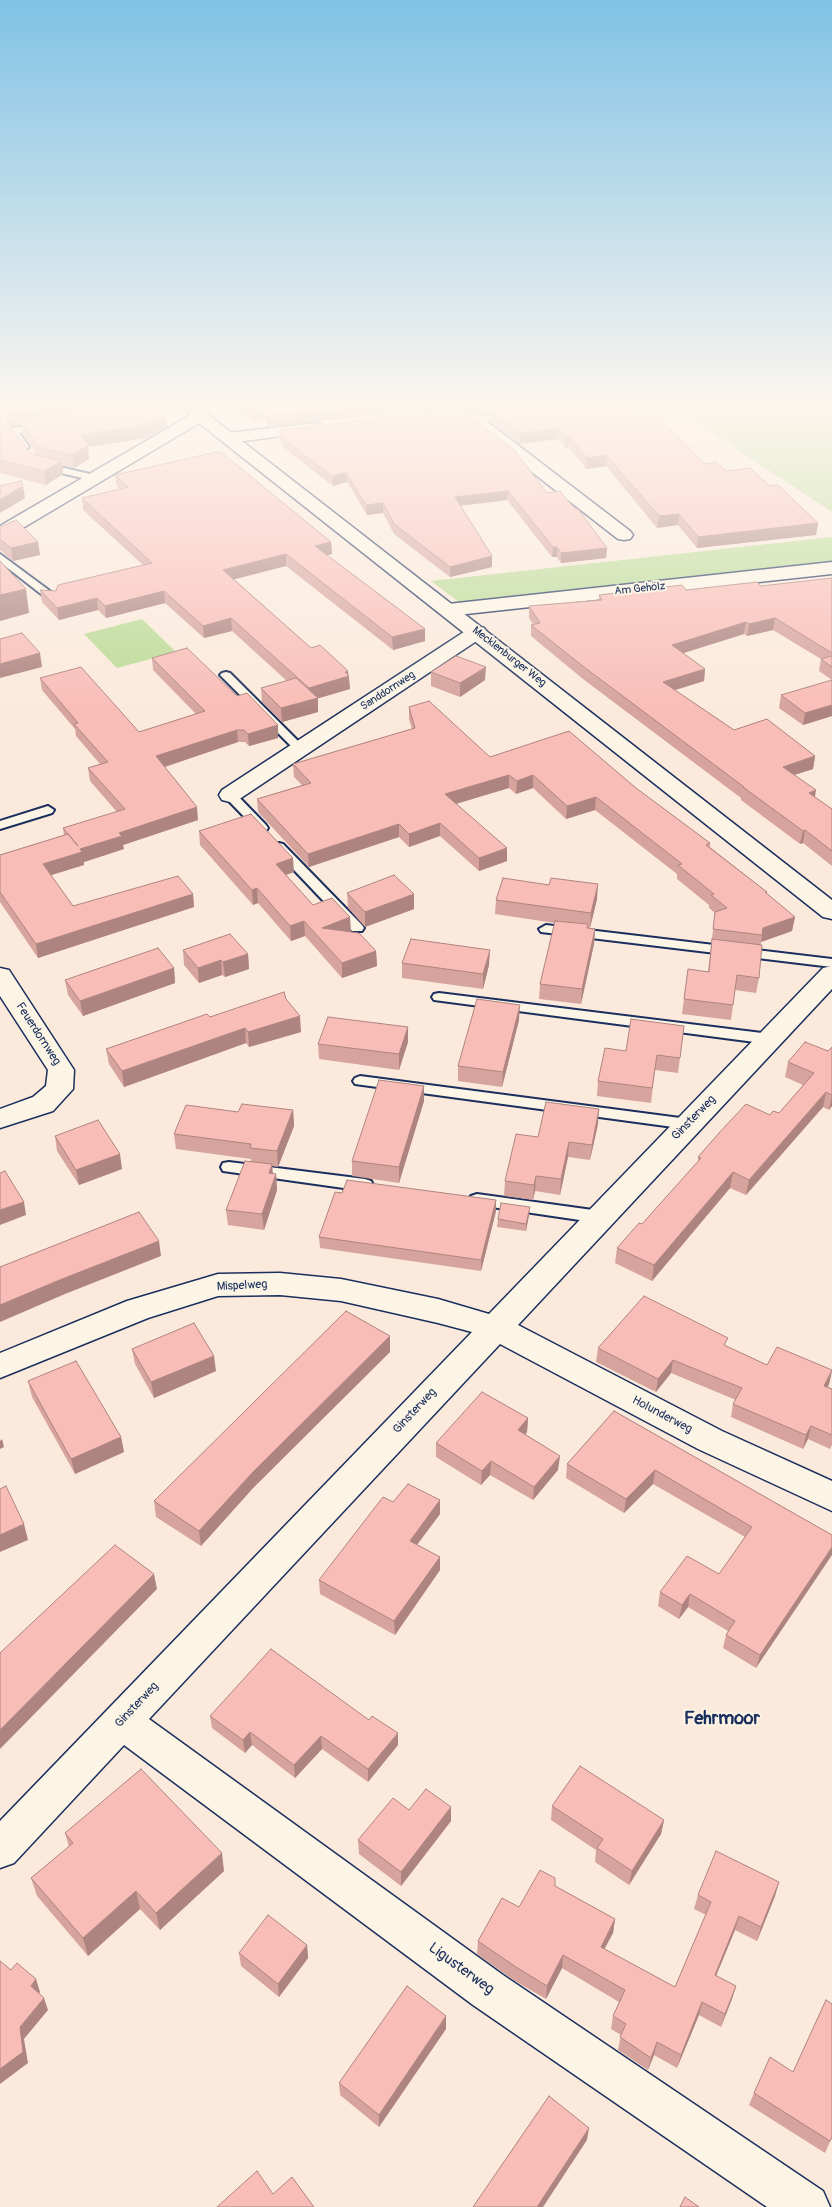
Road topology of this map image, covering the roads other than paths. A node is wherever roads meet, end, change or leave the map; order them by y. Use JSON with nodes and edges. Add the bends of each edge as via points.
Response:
{"nodes":[{"id":1,"x":49,"y":505,"type":"edge"},
{"id":2,"x":314,"y":505,"type":"edge"},
{"id":3,"x":584,"y":505,"type":"edge"},
{"id":4,"x":0,"y":534,"type":"edge"},
{"id":5,"x":624,"y":536,"type":"dead end"},
{"id":6,"x":0,"y":557,"type":"edge"},
{"id":7,"x":832,"y":568,"type":"edge"},
{"id":8,"x":54,"y":599,"type":"edge"},
{"id":9,"x":448,"y":610,"type":"junction"},
{"id":10,"x":477,"y":632,"type":"junction"},
{"id":11,"x":226,"y":675,"type":"dead end"},
{"id":12,"x":300,"y":749,"type":"junction"},
{"id":13,"x":230,"y":795,"type":"joint"},
{"id":14,"x":48,"y":810,"type":"dead end"},
{"id":15,"x":0,"y":824,"type":"edge"},
{"id":16,"x":832,"y":912,"type":"edge"},
{"id":17,"x":357,"y":928,"type":"dead end"},
{"id":18,"x":546,"y":929,"type":"dead end"},
{"id":19,"x":832,"y":963,"type":"edge"},
{"id":20,"x":832,"y":974,"type":"edge"},
{"id":21,"x":0,"y":976,"type":"edge"},
{"id":22,"x":439,"y":997,"type":"dead end"},
{"id":23,"x":770,"y":1039,"type":"junction"},
{"id":24,"x":360,"y":1081,"type":"dead end"},
{"id":25,"x":0,"y":1119,"type":"edge"},
{"id":26,"x":688,"y":1124,"type":"junction"},
{"id":27,"x":229,"y":1167,"type":"dead end"},
{"id":28,"x":381,"y":1187,"type":"edge"},
{"id":29,"x":457,"y":1198,"type":"edge"},
{"id":30,"x":600,"y":1217,"type":"junction"},
{"id":31,"x":494,"y":1327,"type":"junction"},
{"id":32,"x":0,"y":1366,"type":"edge"},
{"id":33,"x":832,"y":1497,"type":"edge"},
{"id":34,"x":122,"y":1721,"type":"junction"},
{"id":35,"x":0,"y":1849,"type":"edge"},
{"id":36,"x":807,"y":2207,"type":"edge"}],
"edges":[{"from":1,"to":4,"type":"street"},
{"from":2,"to":9,"type":"street","name":"Mecklenburger Weg"},
{"from":3,"to":5,"type":"street"},
{"from":6,"to":8,"type":"lane"},
{"from":7,"to":9,"type":"street","name":"Am Gehölz"},
{"from":9,"to":10,"type":"street","name":"Mecklenburger Weg"},
{"from":10,"to":12,"type":"street","name":"Sanddornweg"},
{"from":10,"to":16,"type":"street","name":"Mecklenburger Weg"},
{"from":11,"to":12,"type":"lane"},
{"from":12,"to":13,"type":"street","name":"Sanddornweg"},
{"from":13,"to":17,"type":"lane"},
{"from":14,"to":15,"type":"lane"},
{"from":18,"to":19,"type":"lane"},
{"from":20,"to":23,"type":"street","name":"Ginsterweg"},
{"from":21,"to":25,"type":"street","name":"Feuerdornweg","via":[[61,1070],[59,1089],[43,1104]]},
{"from":22,"to":23,"type":"lane"},
{"from":23,"to":26,"type":"street","name":"Ginsterweg"},
{"from":24,"to":26,"type":"lane"},
{"from":26,"to":30,"type":"street","name":"Ginsterweg"},
{"from":27,"to":28,"type":"lane"},
{"from":29,"to":30,"type":"lane"},
{"from":30,"to":31,"type":"street","name":"Ginsterweg"},
{"from":31,"to":32,"type":"street","name":"Mispelweg","via":[[340,1290],[280,1284],[218,1286],[138,1309]]},
{"from":31,"to":33,"type":"street","name":"Holunderweg","via":[[710,1440]]},
{"from":31,"to":34,"type":"street","name":"Ginsterweg"},
{"from":34,"to":35,"type":"street","name":"Ginsterweg"},
{"from":34,"to":36,"type":"street","name":"Ligusterweg","via":[[488,1990]]}]}
